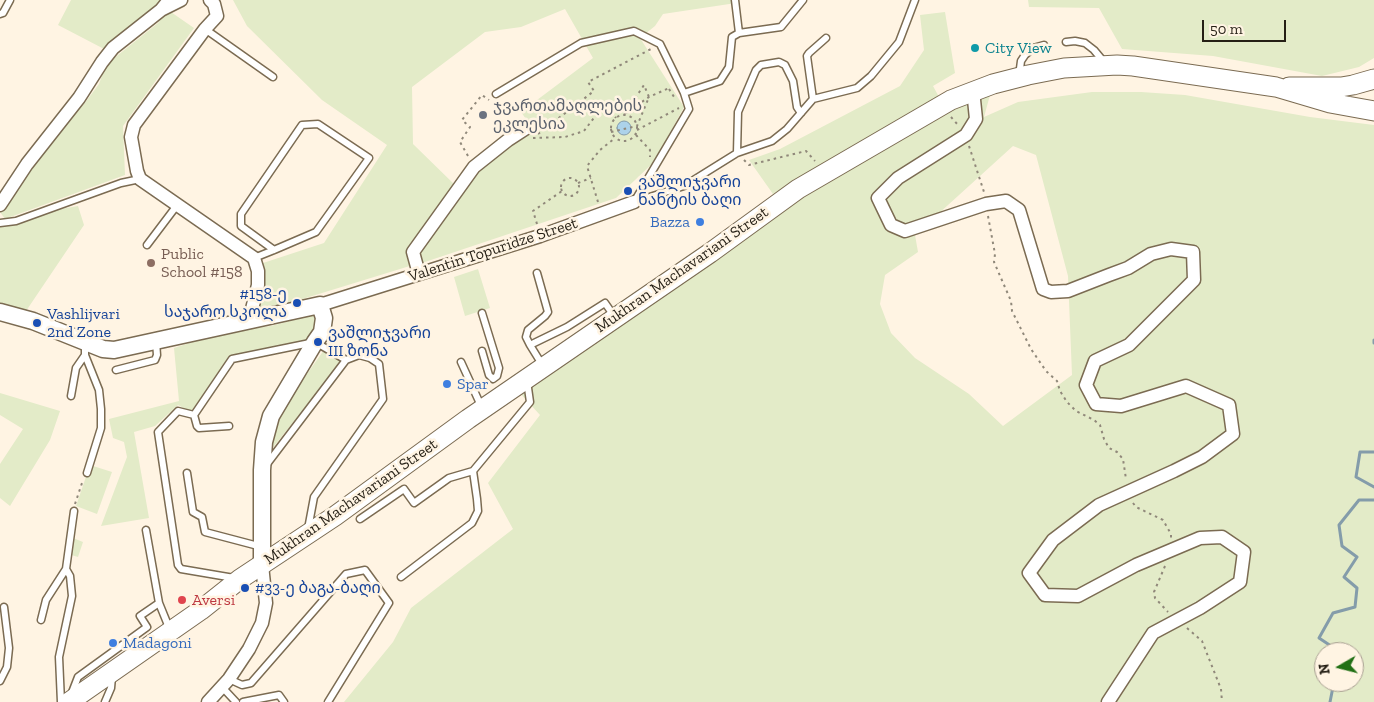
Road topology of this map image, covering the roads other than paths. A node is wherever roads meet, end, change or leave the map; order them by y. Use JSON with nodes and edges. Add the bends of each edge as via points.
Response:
{"nodes":[{"id":1,"x":10,"y":0,"type":"edge"},
{"id":2,"x":181,"y":0,"type":"edge"},
{"id":3,"x":210,"y":0,"type":"edge"},
{"id":4,"x":735,"y":0,"type":"edge"},
{"id":5,"x":803,"y":0,"type":"edge"},
{"id":6,"x":915,"y":0,"type":"edge"},
{"id":7,"x":165,"y":5,"type":"edge"},
{"id":8,"x":0,"y":14,"type":"edge"},
{"id":9,"x":205,"y":29,"type":"junction"},
{"id":10,"x":739,"y":33,"type":"junction"},
{"id":11,"x":826,"y":38,"type":"dead end"},
{"id":12,"x":1066,"y":42,"type":"dead end"},
{"id":13,"x":1044,"y":45,"type":"dead end"},
{"id":14,"x":1106,"y":65,"type":"junction"},
{"id":15,"x":273,"y":77,"type":"dead end"},
{"id":16,"x":1018,"y":77,"type":"junction"},
{"id":17,"x":1374,"y":78,"type":"edge"},
{"id":18,"x":1276,"y":87,"type":"junction"},
{"id":19,"x":973,"y":90,"type":"junction"},
{"id":20,"x":684,"y":93,"type":"junction"},
{"id":21,"x":496,"y":94,"type":"road end"},
{"id":22,"x":813,"y":100,"type":"junction"},
{"id":23,"x":1374,"y":111,"type":"edge"},
{"id":24,"x":801,"y":113,"type":"junction"},
{"id":25,"x":528,"y":126,"type":"dead end"},
{"id":26,"x":737,"y":153,"type":"junction"},
{"id":27,"x":140,"y":179,"type":"junction"},
{"id":28,"x":634,"y":202,"type":"junction"},
{"id":29,"x":178,"y":204,"type":"junction"},
{"id":30,"x":0,"y":205,"type":"edge"},
{"id":31,"x":0,"y":223,"type":"edge"},
{"id":32,"x":147,"y":244,"type":"dead end"},
{"id":33,"x":274,"y":250,"type":"junction"},
{"id":34,"x":254,"y":258,"type":"junction"},
{"id":35,"x":537,"y":273,"type":"dead end"},
{"id":36,"x":419,"y":274,"type":"junction"},
{"id":37,"x":320,"y":305,"type":"junction"},
{"id":38,"x":0,"y":312,"type":"edge"},
{"id":39,"x":482,"y":313,"type":"dead end"},
{"id":40,"x":615,"y":317,"type":"junction"},
{"id":41,"x":249,"y":321,"type":"junction"},
{"id":42,"x":156,"y":342,"type":"junction"},
{"id":43,"x":315,"y":342,"type":"junction"},
{"id":44,"x":530,"y":346,"type":"junction"},
{"id":45,"x":85,"y":348,"type":"junction"},
{"id":46,"x":482,"y":351,"type":"dead end"},
{"id":47,"x":346,"y":360,"type":"junction"},
{"id":48,"x":461,"y":362,"type":"dead end"},
{"id":49,"x":543,"y":367,"type":"junction"},
{"id":50,"x":116,"y":370,"type":"dead end"},
{"id":51,"x":493,"y":379,"type":"junction"},
{"id":52,"x":516,"y":390,"type":"junction"},
{"id":53,"x":71,"y":396,"type":"dead end"},
{"id":54,"x":530,"y":402,"type":"junction"},
{"id":55,"x":483,"y":409,"type":"junction"},
{"id":56,"x":194,"y":414,"type":"junction"},
{"id":57,"x":229,"y":426,"type":"dead end"},
{"id":58,"x":262,"y":470,"type":"junction"},
{"id":59,"x":473,"y":471,"type":"junction"},
{"id":60,"x":86,"y":473,"type":"road end"},
{"id":61,"x":187,"y":473,"type":"dead end"},
{"id":62,"x":74,"y":511,"type":"road end"},
{"id":63,"x":360,"y":518,"type":"dead end"},
{"id":64,"x":146,"y":530,"type":"dead end"},
{"id":65,"x":307,"y":535,"type":"junction"},
{"id":66,"x":262,"y":556,"type":"junction"},
{"id":67,"x":66,"y":569,"type":"junction"},
{"id":68,"x":401,"y":577,"type":"dead end"},
{"id":69,"x":240,"y":579,"type":"junction"},
{"id":70,"x":159,"y":603,"type":"junction"},
{"id":71,"x":4,"y":607,"type":"dead end"},
{"id":72,"x":41,"y":620,"type":"dead end"},
{"id":73,"x":156,"y":633,"type":"junction"},
{"id":74,"x":113,"y":670,"type":"junction"},
{"id":75,"x":0,"y":681,"type":"edge"},
{"id":76,"x":225,"y":683,"type":"junction"},
{"id":77,"x":67,"y":702,"type":"edge"},
{"id":78,"x":105,"y":702,"type":"edge"},
{"id":79,"x":208,"y":702,"type":"edge"},
{"id":80,"x":236,"y":702,"type":"edge"},
{"id":81,"x":243,"y":702,"type":"edge"},
{"id":82,"x":284,"y":702,"type":"edge"},
{"id":83,"x":328,"y":702,"type":"edge"},
{"id":84,"x":1108,"y":702,"type":"edge"}],
"edges":[{"from":1,"to":8,"type":"lane"},
{"from":2,"to":7,"type":"street"},
{"from":3,"to":9,"type":"street","via":[[217,16]]},
{"from":4,"to":10,"type":"lane"},
{"from":5,"to":10,"type":"lane","via":[[782,27]]},
{"from":6,"to":22,"type":"lane","via":[[899,42],[871,76],[857,88]]},
{"from":7,"to":30,"type":"street","via":[[113,48],[80,98],[26,164]]},
{"from":9,"to":15,"type":"lane"},
{"from":9,"to":27,"type":"street","via":[[134,125],[131,137]]},
{"from":10,"to":20,"type":"lane","via":[[732,37],[729,67],[720,81]]},
{"from":11,"to":22,"type":"lane","via":[[807,56]]},
{"from":12,"to":14,"type":"lane","via":[[1085,43]]},
{"from":13,"to":16,"type":"lane","via":[[1032,48],[1025,55]]},
{"from":14,"to":16,"type":"main road","name":"Mukhran Machavariani Street","via":[[1064,68]]},
{"from":14,"to":18,"type":"main road","name":"Mukhran Machavariani Street"},
{"from":16,"to":19,"type":"main road","name":"Mukhran Machavariani Street"},
{"from":17,"to":18,"type":"main road","via":[[1341,87]]},
{"from":18,"to":23,"type":"main road","name":"Mukhran Machavariani Street","via":[[1321,101]]},
{"from":19,"to":40,"type":"main road","name":"Mukhran Machavariani Street","via":[[798,189]]},
{"from":19,"to":84,"type":"street","via":[[976,119],[966,135],[898,178],[878,198],[891,225],[905,231],[986,204],[1006,202],[1019,210],[1043,290],[1051,292],[1068,291],[1128,268],[1151,254],[1171,249],[1193,252],[1194,280],[1129,345],[1095,361],[1086,385],[1096,404],[1121,406],[1186,386],[1228,405],[1233,434],[1202,457],[1099,505],[1053,540],[1029,573],[1045,595],[1078,596],[1136,565],[1200,538],[1222,537],[1244,552],[1240,582],[1153,633]]},
{"from":20,"to":21,"type":"lane","via":[[660,44],[634,31],[581,43]]},
{"from":20,"to":28,"type":"lane","via":[[690,108]]},
{"from":22,"to":24,"type":"lane","name":"Valentin Topuridze Street"},
{"from":24,"to":26,"type":"lane","name":"Valentin Topuridze Street","via":[[772,141]]},
{"from":24,"to":26,"type":"lane","via":[[793,81],[785,65],[779,62],[761,65],[738,112]]},
{"from":25,"to":36,"type":"street","via":[[474,167],[413,252]]},
{"from":26,"to":28,"type":"lane","name":"Valentin Topuridze Street","via":[[684,186]]},
{"from":27,"to":29,"type":"street"},
{"from":27,"to":31,"type":"lane","via":[[16,221]]},
{"from":28,"to":36,"type":"street","name":"Valentin Topuridze Street"},
{"from":29,"to":32,"type":"lane"},
{"from":29,"to":34,"type":"street"},
{"from":33,"to":33,"type":"lane","via":[[316,232],[369,158],[318,124],[302,126],[241,214],[241,226]]},
{"from":33,"to":34,"type":"lane"},
{"from":34,"to":41,"type":"street","via":[[258,285]]},
{"from":35,"to":44,"type":"lane","via":[[548,312],[528,330],[526,337]]},
{"from":36,"to":37,"type":"street","name":"Valentin Topuridze Street"},
{"from":37,"to":41,"type":"street","name":"Valentin Topuridze Street"},
{"from":37,"to":43,"type":"street","via":[[324,318],[322,332]]},
{"from":38,"to":45,"type":"street","name":"Valentin Topuridze Street","via":[[33,321]]},
{"from":39,"to":51,"type":"lane","via":[[499,368]]},
{"from":40,"to":44,"type":"lane","via":[[605,303]]},
{"from":40,"to":49,"type":"main road","name":"Mukhran Machavariani Street"},
{"from":41,"to":42,"type":"street","name":"Valentin Topuridze Street"},
{"from":42,"to":45,"type":"street","name":"Valentin Topuridze Street","via":[[114,350]]},
{"from":42,"to":50,"type":"lane","via":[[155,360]]},
{"from":43,"to":47,"type":"lane"},
{"from":43,"to":56,"type":"lane","via":[[232,359]]},
{"from":43,"to":58,"type":"street","via":[[271,416],[264,442]]},
{"from":44,"to":49,"type":"lane"},
{"from":45,"to":53,"type":"lane","via":[[76,368]]},
{"from":45,"to":60,"type":"lane","via":[[101,409],[100,428]]},
{"from":46,"to":51,"type":"lane"},
{"from":47,"to":58,"type":"lane"},
{"from":47,"to":65,"type":"lane","via":[[359,355],[379,364],[383,399],[314,497]]},
{"from":48,"to":55,"type":"lane"},
{"from":49,"to":52,"type":"main road","name":"Mukhran Machavariani Street"},
{"from":51,"to":52,"type":"lane"},
{"from":52,"to":54,"type":"lane"},
{"from":52,"to":54,"type":"lane"},
{"from":52,"to":55,"type":"main road","name":"Mukhran Machavariani Street"},
{"from":54,"to":59,"type":"lane"},
{"from":55,"to":65,"type":"main road","name":"Mukhran Machavariani Street"},
{"from":56,"to":57,"type":"lane","via":[[199,428]]},
{"from":56,"to":69,"type":"lane","via":[[178,411],[158,432],[178,565],[181,569]]},
{"from":58,"to":66,"type":"street"},
{"from":59,"to":63,"type":"lane","via":[[449,478],[414,503],[404,489]]},
{"from":59,"to":68,"type":"lane","via":[[478,511],[472,523]]},
{"from":61,"to":66,"type":"lane","via":[[193,512],[202,517],[205,532]]},
{"from":62,"to":67,"type":"lane"},
{"from":64,"to":70,"type":"lane"},
{"from":65,"to":66,"type":"main road","name":"Mukhran Machavariani Street"},
{"from":66,"to":69,"type":"main road","name":"Mukhran Machavariani Street"},
{"from":66,"to":76,"type":"street","via":[[266,603],[262,623],[249,649]]},
{"from":67,"to":72,"type":"lane","via":[[46,600]]},
{"from":67,"to":77,"type":"lane","via":[[72,596],[59,657]]},
{"from":69,"to":73,"type":"main road","name":"Mukhran Machavariani Street"},
{"from":70,"to":73,"type":"lane"},
{"from":70,"to":73,"type":"lane","via":[[140,616]]},
{"from":71,"to":75,"type":"lane","via":[[9,648],[7,667]]},
{"from":73,"to":74,"type":"main road","name":"Mukhran Machavariani Street"},
{"from":73,"to":77,"type":"lane","via":[[78,677]]},
{"from":74,"to":77,"type":"main road","name":"Mukhran Machavariani Street"},
{"from":74,"to":78,"type":"lane"},
{"from":76,"to":79,"type":"street"},
{"from":76,"to":80,"type":"lane"},
{"from":76,"to":83,"type":"lane","via":[[242,686],[251,683],[346,574],[365,570],[389,603]]},
{"from":81,"to":82,"type":"lane","via":[[279,695]]}]}
